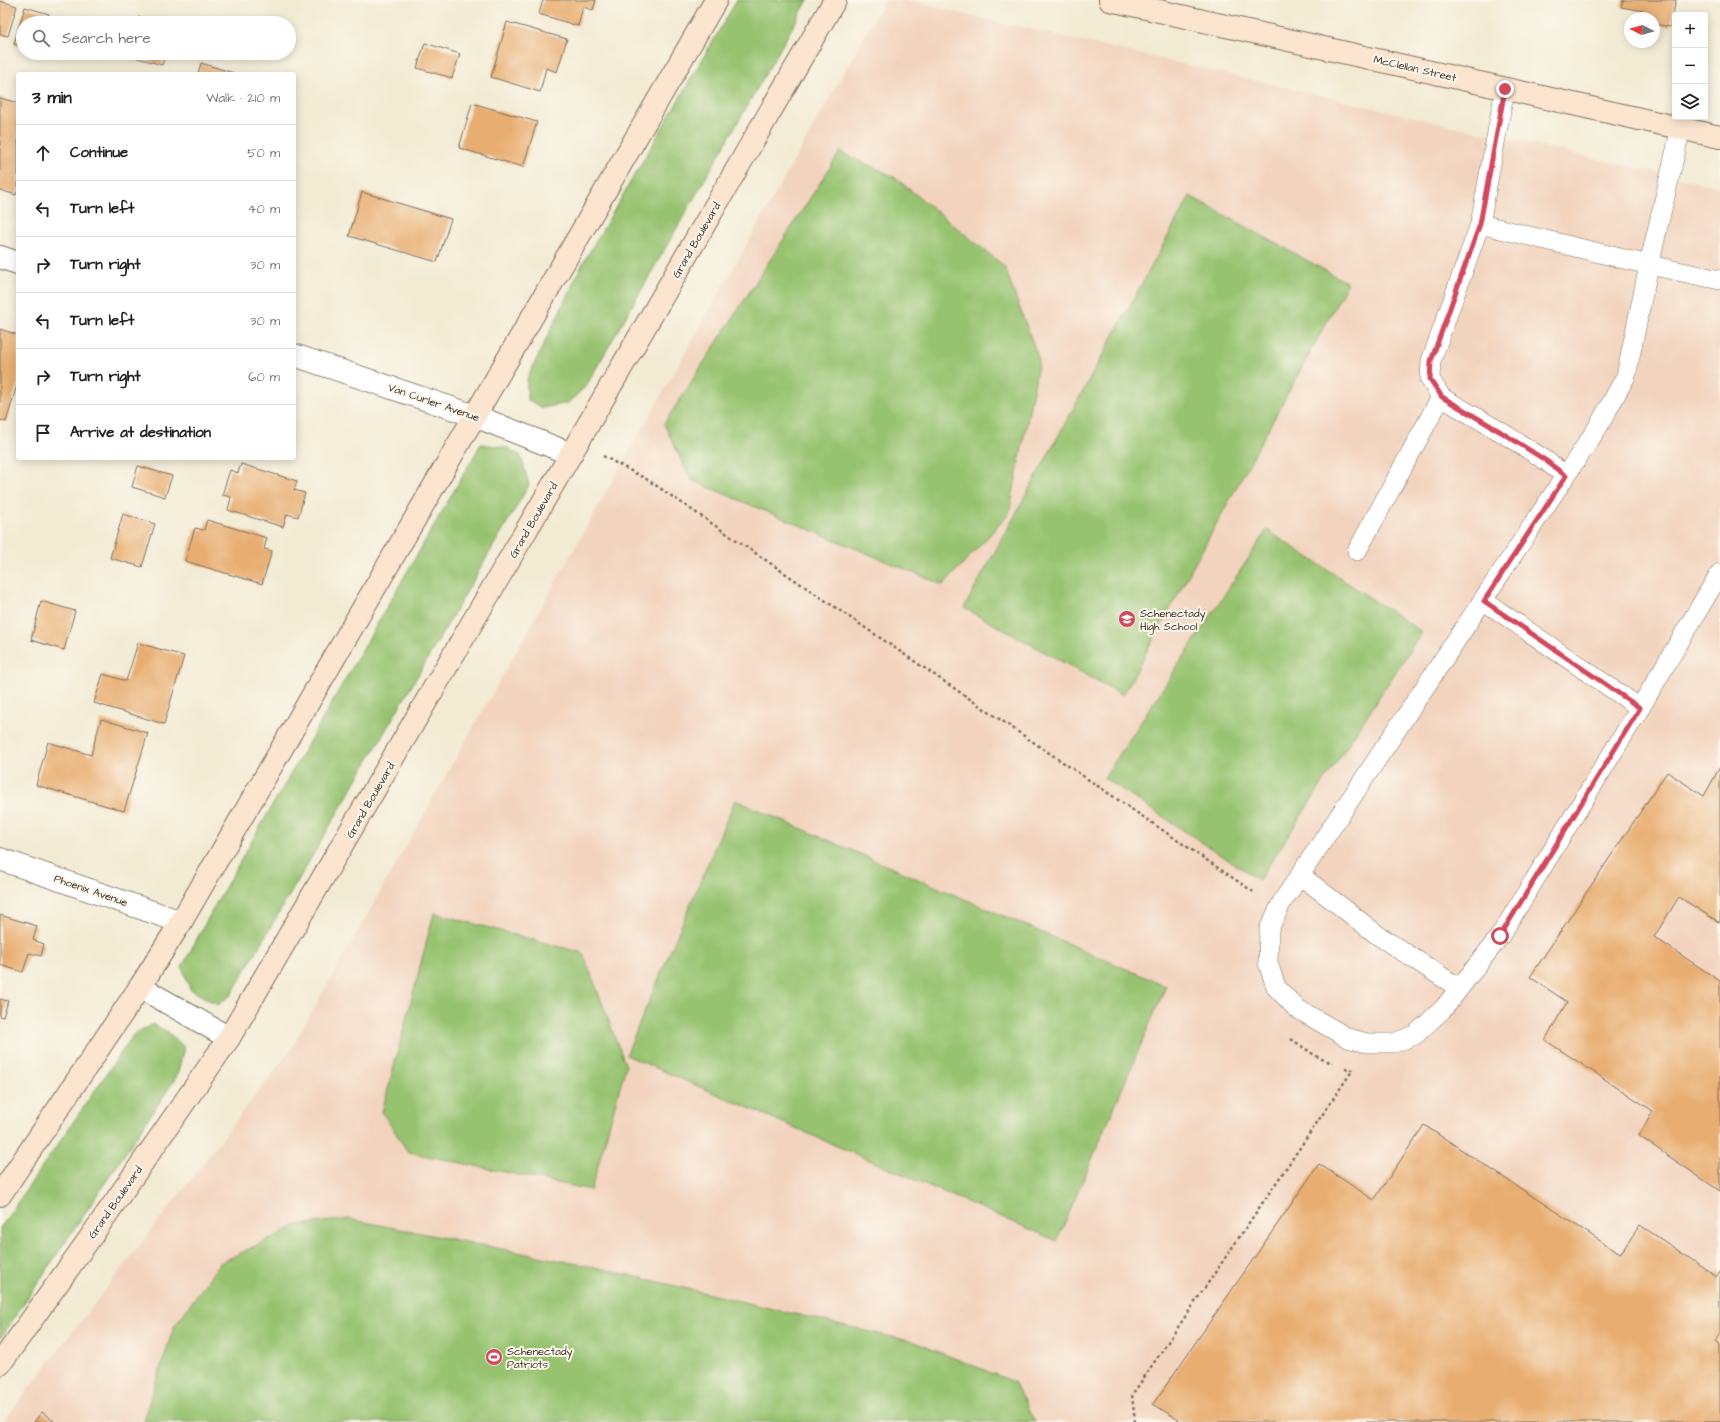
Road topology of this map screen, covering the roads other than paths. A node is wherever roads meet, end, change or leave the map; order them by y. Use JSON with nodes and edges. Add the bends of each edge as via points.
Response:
{"nodes":[{"id":1,"x":716,"y":0,"type":"edge"},
{"id":2,"x":835,"y":0,"type":"edge"},
{"id":3,"x":1110,"y":0,"type":"edge"},
{"id":4,"x":1505,"y":89,"type":"junction"},
{"id":5,"x":1681,"y":128,"type":"junction"},
{"id":6,"x":1720,"y":137,"type":"edge"},
{"id":7,"x":1480,"y":224,"type":"junction"},
{"id":8,"x":0,"y":257,"type":"edge"},
{"id":9,"x":16,"y":262,"type":"edge"},
{"id":10,"x":1649,"y":265,"type":"junction"},
{"id":11,"x":1720,"y":280,"type":"edge"},
{"id":12,"x":296,"y":356,"type":"edge"},
{"id":13,"x":1442,"y":397,"type":"junction"},
{"id":14,"x":475,"y":416,"type":"junction"},
{"id":15,"x":572,"y":454,"type":"junction"},
{"id":16,"x":1566,"y":476,"type":"junction"},
{"id":17,"x":1357,"y":551,"type":"dead end"},
{"id":18,"x":1720,"y":573,"type":"edge"},
{"id":19,"x":1484,"y":601,"type":"junction"},
{"id":20,"x":1640,"y":708,"type":"junction"},
{"id":21,"x":0,"y":859,"type":"edge"},
{"id":22,"x":1300,"y":875,"type":"junction"},
{"id":23,"x":181,"y":922,"type":"junction"},
{"id":24,"x":140,"y":987,"type":"junction"},
{"id":25,"x":1459,"y":988,"type":"junction"},
{"id":26,"x":229,"y":1038,"type":"junction"},
{"id":27,"x":0,"y":1195,"type":"edge"},
{"id":28,"x":0,"y":1364,"type":"edge"}],
"edges":[{"from":1,"to":14,"type":"street"},
{"from":2,"to":15,"type":"street","name":"Grand Boulevard"},
{"from":3,"to":4,"type":"street","name":"McClellan Street"},
{"from":4,"to":5,"type":"street","name":"McClellan Street"},
{"from":4,"to":7,"type":"lane"},
{"from":5,"to":6,"type":"street","name":"McClellan Street"},
{"from":5,"to":10,"type":"lane"},
{"from":7,"to":10,"type":"lane"},
{"from":7,"to":13,"type":"lane","via":[[1431,361],[1430,379]]},
{"from":8,"to":9,"type":"street"},
{"from":10,"to":11,"type":"lane"},
{"from":10,"to":16,"type":"lane","via":[[1626,376],[1598,428]]},
{"from":12,"to":14,"type":"street","name":"Van Curler Avenue"},
{"from":13,"to":16,"type":"lane","via":[[1514,440]]},
{"from":13,"to":17,"type":"lane"},
{"from":14,"to":15,"type":"street","name":"Van Curler Avenue"},
{"from":14,"to":23,"type":"street"},
{"from":15,"to":26,"type":"street","name":"Grand Boulevard"},
{"from":16,"to":19,"type":"lane"},
{"from":18,"to":20,"type":"lane"},
{"from":19,"to":20,"type":"lane"},
{"from":19,"to":22,"type":"lane"},
{"from":20,"to":25,"type":"lane","via":[[1500,936]]},
{"from":21,"to":23,"type":"street","name":"Phoenix Avenue"},
{"from":22,"to":25,"type":"lane","via":[[1378,936]]},
{"from":22,"to":25,"type":"lane","via":[[1282,902],[1269,929],[1268,962],[1276,987],[1296,1008],[1348,1038],[1367,1043],[1394,1043],[1415,1034],[1444,1008]]},
{"from":23,"to":24,"type":"street"},
{"from":24,"to":26,"type":"street"},
{"from":24,"to":27,"type":"street"},
{"from":26,"to":28,"type":"street","name":"Grand Boulevard"}]}
